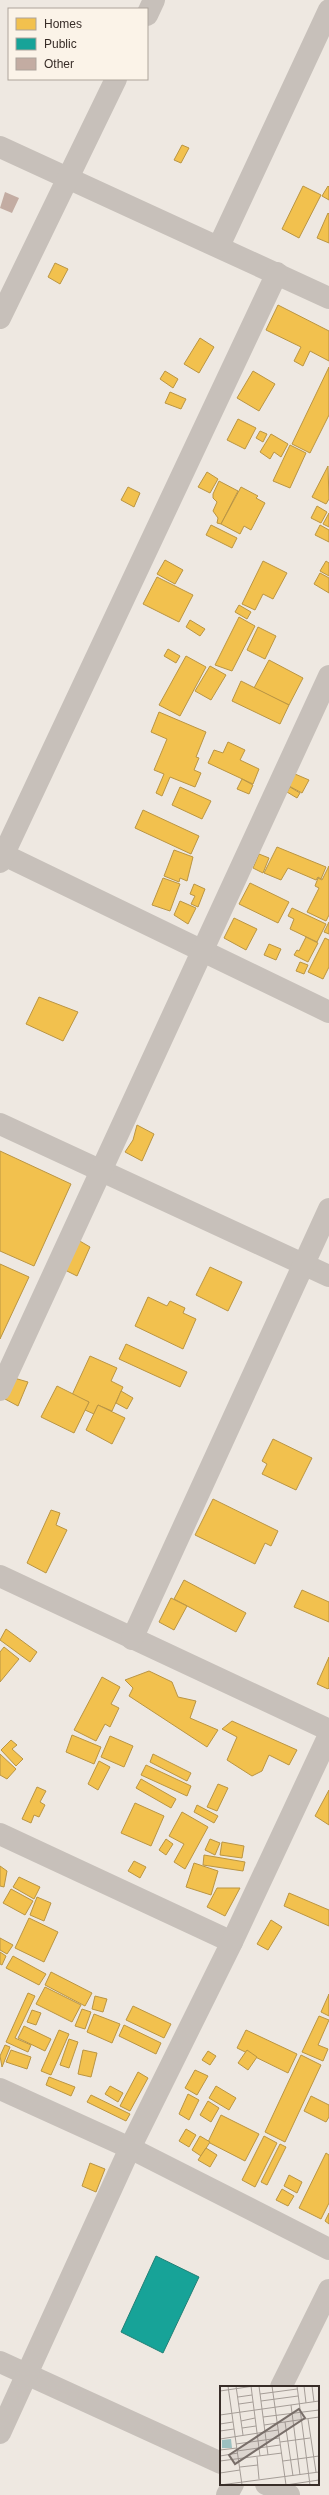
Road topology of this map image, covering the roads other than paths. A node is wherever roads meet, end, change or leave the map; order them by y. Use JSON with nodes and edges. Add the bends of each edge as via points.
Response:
{"nodes":[{"id":1,"x":154,"y":0,"type":"edge"},
{"id":2,"x":329,"y":10,"type":"edge"},
{"id":3,"x":148,"y":14,"type":"edge"},
{"id":4,"x":116,"y":80,"type":"edge"},
{"id":5,"x":0,"y":147,"type":"edge"},
{"id":6,"x":68,"y":178,"type":"junction"},
{"id":7,"x":219,"y":246,"type":"junction"},
{"id":8,"x":277,"y":273,"type":"junction"},
{"id":9,"x":329,"y":298,"type":"edge"},
{"id":10,"x":0,"y":318,"type":"edge"},
{"id":11,"x":329,"y":676,"type":"edge"},
{"id":12,"x":1,"y":857,"type":"edge"},
{"id":13,"x":203,"y":951,"type":"junction"},
{"id":14,"x":329,"y":1012,"type":"edge"},
{"id":15,"x":0,"y":1124,"type":"edge"},
{"id":16,"x":101,"y":1171,"type":"junction"},
{"id":17,"x":329,"y":1209,"type":"edge"},
{"id":18,"x":303,"y":1264,"type":"junction"},
{"id":19,"x":329,"y":1276,"type":"edge"},
{"id":20,"x":0,"y":1390,"type":"edge"},
{"id":21,"x":0,"y":1576,"type":"edge"},
{"id":22,"x":132,"y":1639,"type":"junction"},
{"id":23,"x":329,"y":1730,"type":"edge"},
{"id":24,"x":329,"y":1735,"type":"edge"},
{"id":25,"x":0,"y":1834,"type":"edge"},
{"id":26,"x":232,"y":1942,"type":"junction"},
{"id":27,"x":0,"y":2089,"type":"edge"},
{"id":28,"x":130,"y":2148,"type":"junction"},
{"id":29,"x":329,"y":2249,"type":"edge"},
{"id":30,"x":329,"y":2290,"type":"edge"},
{"id":31,"x":0,"y":2362,"type":"edge"},
{"id":32,"x":27,"y":2375,"type":"junction"},
{"id":33,"x":281,"y":2386,"type":"edge"},
{"id":34,"x":0,"y":2433,"type":"edge"},
{"id":35,"x":220,"y":2463,"type":"edge"},
{"id":36,"x":232,"y":2485,"type":"edge"},
{"id":37,"x":268,"y":2485,"type":"edge"},
{"id":38,"x":227,"y":2495,"type":"edge"},
{"id":39,"x":289,"y":2495,"type":"edge"}],
"edges":[{"from":1,"to":3,"type":"street"},
{"from":2,"to":7,"type":"street"},
{"from":4,"to":6,"type":"street"},
{"from":5,"to":6,"type":"street"},
{"from":6,"to":7,"type":"street"},
{"from":6,"to":10,"type":"street"},
{"from":7,"to":8,"type":"street"},
{"from":8,"to":9,"type":"street"},
{"from":8,"to":12,"type":"street"},
{"from":11,"to":13,"type":"street"},
{"from":12,"to":13,"type":"street"},
{"from":13,"to":14,"type":"street"},
{"from":13,"to":16,"type":"street"},
{"from":15,"to":16,"type":"street"},
{"from":16,"to":18,"type":"street"},
{"from":16,"to":20,"type":"street"},
{"from":17,"to":18,"type":"street"},
{"from":18,"to":19,"type":"street"},
{"from":18,"to":22,"type":"street"},
{"from":21,"to":22,"type":"street"},
{"from":22,"to":23,"type":"street"},
{"from":24,"to":26,"type":"street"},
{"from":25,"to":26,"type":"street"},
{"from":26,"to":28,"type":"street"},
{"from":27,"to":28,"type":"street"},
{"from":28,"to":29,"type":"street"},
{"from":28,"to":32,"type":"street"},
{"from":30,"to":33,"type":"street"},
{"from":31,"to":32,"type":"street"},
{"from":32,"to":34,"type":"street"},
{"from":32,"to":35,"type":"street"},
{"from":36,"to":38,"type":"street"},
{"from":37,"to":39,"type":"street"}]}
